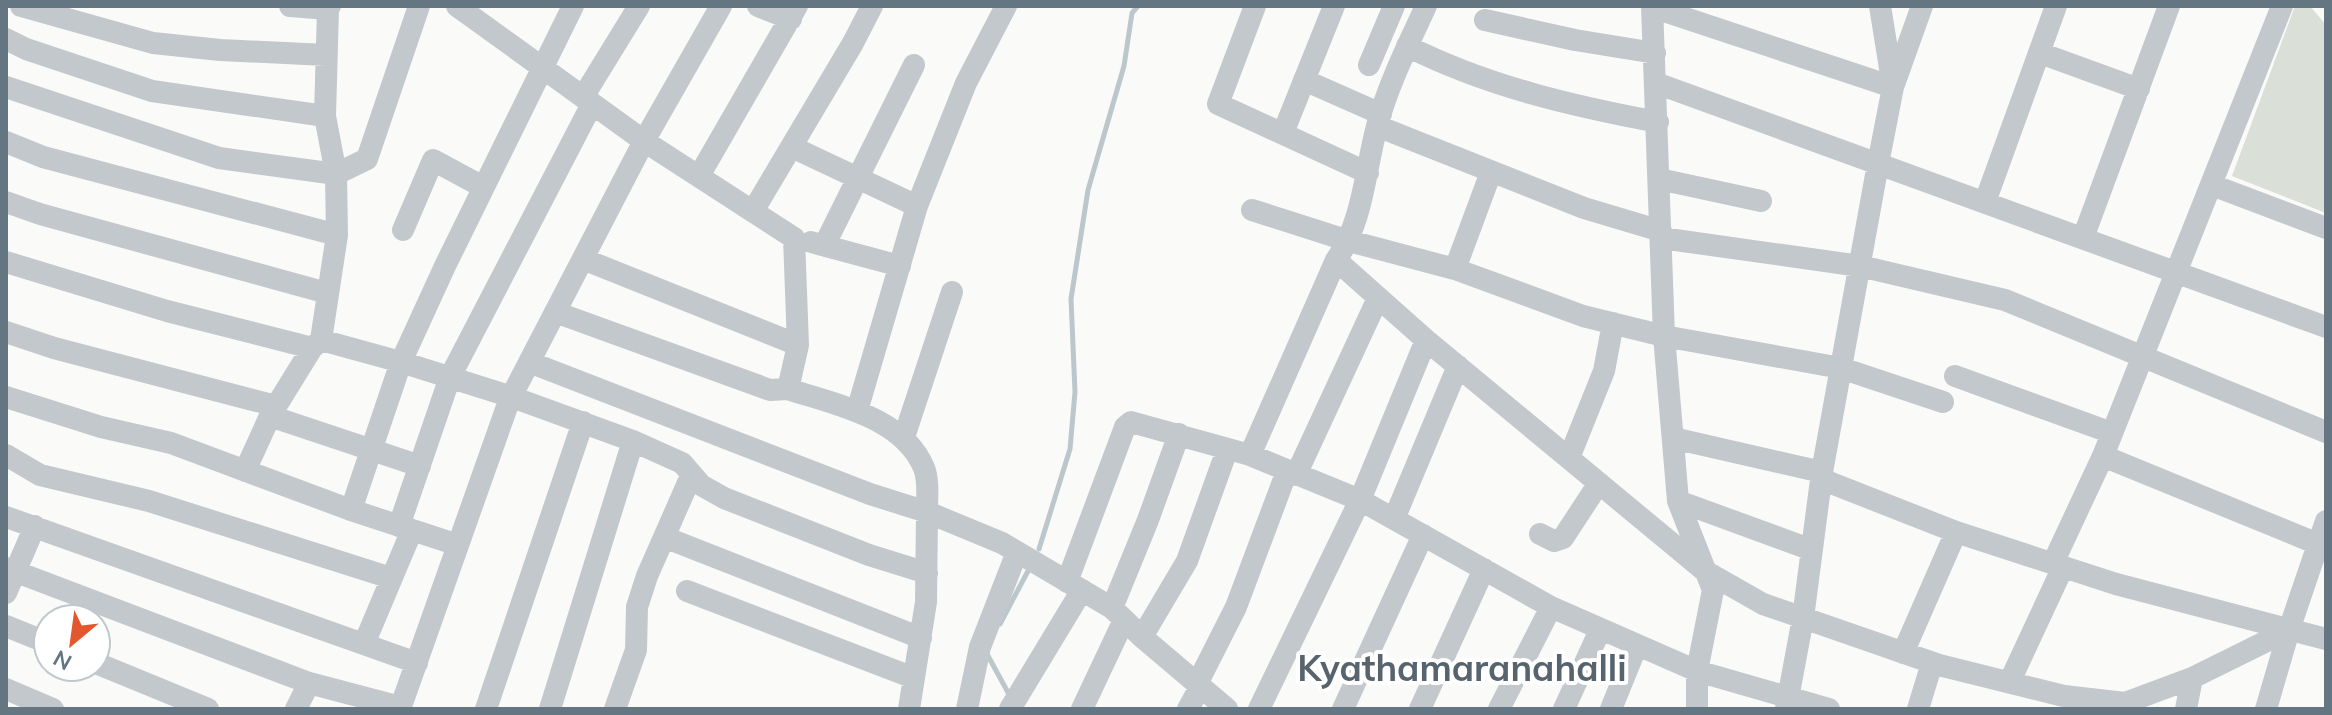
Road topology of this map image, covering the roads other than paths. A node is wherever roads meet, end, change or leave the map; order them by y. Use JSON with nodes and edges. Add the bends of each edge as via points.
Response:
{"nodes":[{"id":1,"x":21,"y":6,"type":"edge"},
{"id":2,"x":290,"y":6,"type":"edge"},
{"id":3,"x":419,"y":6,"type":"edge"},
{"id":4,"x":457,"y":6,"type":"edge"},
{"id":5,"x":573,"y":6,"type":"edge"},
{"id":6,"x":639,"y":6,"type":"edge"},
{"id":7,"x":721,"y":6,"type":"edge"},
{"id":8,"x":758,"y":6,"type":"edge"},
{"id":9,"x":872,"y":6,"type":"edge"},
{"id":10,"x":1006,"y":6,"type":"edge"},
{"id":11,"x":1255,"y":6,"type":"edge"},
{"id":12,"x":1334,"y":6,"type":"edge"},
{"id":13,"x":1394,"y":6,"type":"edge"},
{"id":14,"x":1426,"y":6,"type":"edge"},
{"id":15,"x":1652,"y":6,"type":"edge"},
{"id":16,"x":1880,"y":6,"type":"edge"},
{"id":17,"x":1922,"y":6,"type":"edge"},
{"id":18,"x":2056,"y":6,"type":"edge"},
{"id":19,"x":2169,"y":6,"type":"edge"},
{"id":20,"x":2282,"y":6,"type":"edge"},
{"id":21,"x":329,"y":8,"type":"edge"},
{"id":22,"x":794,"y":12,"type":"edge"},
{"id":23,"x":1485,"y":20,"type":"dead end"},
{"id":24,"x":6,"y":39,"type":"edge"},
{"id":25,"x":1407,"y":46,"type":"junction"},
{"id":26,"x":1655,"y":53,"type":"junction"},
{"id":27,"x":2040,"y":53,"type":"junction"},
{"id":28,"x":326,"y":55,"type":"junction"},
{"id":29,"x":914,"y":65,"type":"dead end"},
{"id":30,"x":1369,"y":65,"type":"dead end"},
{"id":31,"x":542,"y":68,"type":"junction"},
{"id":32,"x":1304,"y":80,"type":"junction"},
{"id":33,"x":1656,"y":83,"type":"junction"},
{"id":34,"x":6,"y":87,"type":"edge"},
{"id":35,"x":1893,"y":87,"type":"junction"},
{"id":36,"x":2139,"y":89,"type":"junction"},
{"id":37,"x":588,"y":101,"type":"junction"},
{"id":38,"x":325,"y":116,"type":"junction"},
{"id":39,"x":1379,"y":120,"type":"junction"},
{"id":40,"x":1658,"y":122,"type":"junction"},
{"id":41,"x":1283,"y":133,"type":"junction"},
{"id":42,"x":644,"y":141,"type":"junction"},
{"id":43,"x":6,"y":142,"type":"edge"},
{"id":44,"x":792,"y":147,"type":"junction"},
{"id":45,"x":1878,"y":164,"type":"junction"},
{"id":46,"x":1491,"y":172,"type":"junction"},
{"id":47,"x":1368,"y":173,"type":"junction"},
{"id":48,"x":336,"y":174,"type":"junction"},
{"id":49,"x":699,"y":176,"type":"junction"},
{"id":50,"x":858,"y":179,"type":"junction"},
{"id":51,"x":1659,"y":179,"type":"junction"},
{"id":52,"x":2212,"y":185,"type":"junction"},
{"id":53,"x":483,"y":187,"type":"junction"},
{"id":54,"x":1761,"y":201,"type":"dead end"},
{"id":55,"x":6,"y":202,"type":"edge"},
{"id":56,"x":1985,"y":202,"type":"junction"},
{"id":57,"x":917,"y":206,"type":"junction"},
{"id":58,"x":1252,"y":210,"type":"dead end"},
{"id":59,"x":753,"y":211,"type":"junction"},
{"id":60,"x":2326,"y":228,"type":"edge"},
{"id":61,"x":403,"y":230,"type":"dead end"},
{"id":62,"x":337,"y":235,"type":"junction"},
{"id":63,"x":1661,"y":235,"type":"junction"},
{"id":64,"x":794,"y":238,"type":"junction"},
{"id":65,"x":2083,"y":238,"type":"junction"},
{"id":66,"x":1349,"y":241,"type":"junction"},
{"id":67,"x":825,"y":244,"type":"junction"},
{"id":68,"x":583,"y":259,"type":"junction"},
{"id":69,"x":1336,"y":260,"type":"junction"},
{"id":70,"x":6,"y":262,"type":"edge"},
{"id":71,"x":900,"y":266,"type":"junction"},
{"id":72,"x":1860,"y":266,"type":"junction"},
{"id":73,"x":1455,"y":269,"type":"junction"},
{"id":74,"x":2177,"y":273,"type":"junction"},
{"id":75,"x":952,"y":292,"type":"dead end"},
{"id":76,"x":327,"y":293,"type":"junction"},
{"id":77,"x":1378,"y":298,"type":"junction"},
{"id":78,"x":555,"y":312,"type":"junction"},
{"id":79,"x":1613,"y":323,"type":"junction"},
{"id":80,"x":2326,"y":327,"type":"edge"},
{"id":81,"x":6,"y":332,"type":"edge"},
{"id":82,"x":1664,"y":336,"type":"junction"},
{"id":83,"x":1426,"y":340,"type":"junction"},
{"id":84,"x":316,"y":344,"type":"junction"},
{"id":85,"x":798,"y":345,"type":"junction"},
{"id":86,"x":2142,"y":355,"type":"junction"},
{"id":87,"x":401,"y":362,"type":"junction"},
{"id":88,"x":529,"y":362,"type":"junction"},
{"id":89,"x":1458,"y":366,"type":"junction"},
{"id":90,"x":1841,"y":368,"type":"junction"},
{"id":91,"x":1955,"y":376,"type":"dead end"},
{"id":92,"x":450,"y":377,"type":"junction"},
{"id":93,"x":579,"y":381,"type":"junction"},
{"id":94,"x":788,"y":389,"type":"junction"},
{"id":95,"x":6,"y":397,"type":"edge"},
{"id":96,"x":512,"y":397,"type":"junction"},
{"id":97,"x":1943,"y":402,"type":"dead end"},
{"id":98,"x":273,"y":411,"type":"junction"},
{"id":99,"x":857,"y":411,"type":"junction"},
{"id":100,"x":574,"y":419,"type":"junction"},
{"id":101,"x":2326,"y":432,"type":"edge"},
{"id":102,"x":2112,"y":433,"type":"junction"},
{"id":103,"x":1179,"y":434,"type":"junction"},
{"id":104,"x":904,"y":437,"type":"junction"},
{"id":105,"x":1673,"y":438,"type":"junction"},
{"id":106,"x":633,"y":441,"type":"junction"},
{"id":107,"x":373,"y":450,"type":"junction"},
{"id":108,"x":1227,"y":450,"type":"junction"},
{"id":109,"x":6,"y":455,"type":"edge"},
{"id":110,"x":1250,"y":455,"type":"junction"},
{"id":111,"x":2103,"y":456,"type":"junction"},
{"id":112,"x":1569,"y":458,"type":"junction"},
{"id":113,"x":420,"y":466,"type":"junction"},
{"id":114,"x":245,"y":471,"type":"junction"},
{"id":115,"x":1292,"y":473,"type":"junction"},
{"id":116,"x":691,"y":476,"type":"junction"},
{"id":117,"x":1822,"y":476,"type":"junction"},
{"id":118,"x":1599,"y":483,"type":"junction"},
{"id":119,"x":1360,"y":500,"type":"junction"},
{"id":120,"x":1678,"y":501,"type":"junction"},
{"id":121,"x":351,"y":510,"type":"junction"},
{"id":122,"x":927,"y":512,"type":"junction"},
{"id":123,"x":6,"y":517,"type":"edge"},
{"id":124,"x":1394,"y":519,"type":"junction"},
{"id":125,"x":2326,"y":521,"type":"edge"},
{"id":126,"x":35,"y":526,"type":"junction"},
{"id":127,"x":406,"y":528,"type":"junction"},
{"id":128,"x":1956,"y":532,"type":"junction"},
{"id":129,"x":1540,"y":534,"type":"dead end"},
{"id":130,"x":1423,"y":535,"type":"junction"},
{"id":131,"x":664,"y":537,"type":"junction"},
{"id":132,"x":2318,"y":544,"type":"junction"},
{"id":133,"x":458,"y":545,"type":"junction"},
{"id":134,"x":1812,"y":550,"type":"junction"},
{"id":135,"x":1017,"y":552,"type":"junction"},
{"id":136,"x":2058,"y":565,"type":"junction"},
{"id":137,"x":1484,"y":569,"type":"junction"},
{"id":138,"x":12,"y":570,"type":"edge"},
{"id":139,"x":1705,"y":571,"type":"junction"},
{"id":140,"x":927,"y":573,"type":"junction"},
{"id":141,"x":391,"y":578,"type":"junction"},
{"id":142,"x":1074,"y":586,"type":"junction"},
{"id":143,"x":687,"y":591,"type":"dead end"},
{"id":144,"x":6,"y":593,"type":"edge"},
{"id":145,"x":1551,"y":607,"type":"junction"},
{"id":146,"x":1118,"y":614,"type":"junction"},
{"id":147,"x":1803,"y":618,"type":"junction"},
{"id":148,"x":6,"y":626,"type":"edge"},
{"id":149,"x":1600,"y":630,"type":"junction"},
{"id":150,"x":2289,"y":630,"type":"junction"},
{"id":151,"x":32,"y":637,"type":"edge"},
{"id":152,"x":1142,"y":637,"type":"junction"},
{"id":153,"x":921,"y":638,"type":"junction"},
{"id":154,"x":2326,"y":639,"type":"edge"},
{"id":155,"x":364,"y":644,"type":"junction"},
{"id":156,"x":1637,"y":645,"type":"junction"},
{"id":157,"x":1903,"y":653,"type":"junction"},
{"id":158,"x":417,"y":663,"type":"junction"},
{"id":159,"x":1932,"y":663,"type":"junction"},
{"id":160,"x":1697,"y":671,"type":"junction"},
{"id":161,"x":112,"y":672,"type":"edge"},
{"id":162,"x":914,"y":678,"type":"junction"},
{"id":163,"x":2192,"y":678,"type":"junction"},
{"id":164,"x":2010,"y":681,"type":"junction"},
{"id":165,"x":309,"y":683,"type":"junction"},
{"id":166,"x":1199,"y":686,"type":"junction"},
{"id":167,"x":6,"y":689,"type":"edge"},
{"id":168,"x":162,"y":700,"type":"edge"},
{"id":169,"x":342,"y":701,"type":"edge"},
{"id":170,"x":1014,"y":702,"type":"edge"},
{"id":171,"x":1786,"y":702,"type":"edge"},
{"id":172,"x":400,"y":708,"type":"edge"},
{"id":173,"x":53,"y":709,"type":"edge"},
{"id":174,"x":208,"y":709,"type":"edge"},
{"id":175,"x":296,"y":709,"type":"edge"},
{"id":176,"x":486,"y":709,"type":"edge"},
{"id":177,"x":550,"y":709,"type":"edge"},
{"id":178,"x":615,"y":709,"type":"edge"},
{"id":179,"x":909,"y":709,"type":"edge"},
{"id":180,"x":967,"y":709,"type":"edge"},
{"id":181,"x":1082,"y":709,"type":"edge"},
{"id":182,"x":1188,"y":709,"type":"edge"},
{"id":183,"x":1227,"y":709,"type":"edge"},
{"id":184,"x":1259,"y":709,"type":"edge"},
{"id":185,"x":1343,"y":709,"type":"edge"},
{"id":186,"x":1420,"y":709,"type":"edge"},
{"id":187,"x":1499,"y":709,"type":"edge"},
{"id":188,"x":1564,"y":709,"type":"edge"},
{"id":189,"x":1611,"y":709,"type":"edge"},
{"id":190,"x":1697,"y":709,"type":"edge"},
{"id":191,"x":1829,"y":709,"type":"edge"},
{"id":192,"x":1920,"y":709,"type":"edge"},
{"id":193,"x":2186,"y":709,"type":"edge"},
{"id":194,"x":2266,"y":709,"type":"edge"}],
"edges":[{"from":1,"to":28,"type":"street","via":[[153,43]]},
{"from":2,"to":21,"type":"street"},
{"from":3,"to":48,"type":"street","via":[[367,159]]},
{"from":4,"to":31,"type":"street"},
{"from":5,"to":31,"type":"street"},
{"from":6,"to":37,"type":"street"},
{"from":7,"to":42,"type":"street"},
{"from":8,"to":22,"type":"street"},
{"from":9,"to":44,"type":"street"},
{"from":10,"to":57,"type":"street","via":[[966,83]]},
{"from":11,"to":41,"type":"street","via":[[1218,104]]},
{"from":12,"to":32,"type":"street"},
{"from":13,"to":30,"type":"street"},
{"from":14,"to":25,"type":"street"},
{"from":15,"to":26,"type":"street"},
{"from":15,"to":35,"type":"street"},
{"from":16,"to":35,"type":"street"},
{"from":17,"to":35,"type":"street"},
{"from":18,"to":27,"type":"street"},
{"from":19,"to":36,"type":"street"},
{"from":20,"to":52,"type":"street"},
{"from":21,"to":28,"type":"street"},
{"from":22,"to":49,"type":"street"},
{"from":23,"to":26,"type":"street"},
{"from":24,"to":38,"type":"street","via":[[152,91]]},
{"from":25,"to":39,"type":"street"},
{"from":25,"to":40,"type":"street","via":[[1494,82],[1584,109]]},
{"from":26,"to":33,"type":"street"},
{"from":27,"to":36,"type":"street"},
{"from":27,"to":56,"type":"street"},
{"from":28,"to":38,"type":"street"},
{"from":29,"to":50,"type":"street"},
{"from":31,"to":37,"type":"street"},
{"from":31,"to":53,"type":"street"},
{"from":32,"to":39,"type":"street"},
{"from":32,"to":41,"type":"street"},
{"from":33,"to":40,"type":"street"},
{"from":33,"to":45,"type":"street"},
{"from":34,"to":48,"type":"street","via":[[219,158]]},
{"from":35,"to":45,"type":"street"},
{"from":36,"to":65,"type":"street"},
{"from":37,"to":42,"type":"street"},
{"from":37,"to":92,"type":"street"},
{"from":38,"to":48,"type":"street"},
{"from":39,"to":46,"type":"street"},
{"from":39,"to":47,"type":"street"},
{"from":40,"to":51,"type":"street"},
{"from":41,"to":47,"type":"street"},
{"from":42,"to":49,"type":"street"},
{"from":42,"to":68,"type":"street"},
{"from":43,"to":62,"type":"street","via":[[43,157]]},
{"from":44,"to":50,"type":"street"},
{"from":44,"to":59,"type":"street"},
{"from":45,"to":56,"type":"street"},
{"from":45,"to":72,"type":"street"},
{"from":46,"to":63,"type":"street"},
{"from":46,"to":73,"type":"street"},
{"from":47,"to":66,"type":"street"},
{"from":48,"to":62,"type":"street"},
{"from":49,"to":59,"type":"street"},
{"from":50,"to":57,"type":"street"},
{"from":50,"to":67,"type":"street"},
{"from":51,"to":54,"type":"street"},
{"from":51,"to":63,"type":"street"},
{"from":52,"to":60,"type":"street"},
{"from":52,"to":74,"type":"street"},
{"from":53,"to":61,"type":"street","via":[[433,160]]},
{"from":53,"to":87,"type":"street"},
{"from":55,"to":76,"type":"street"},
{"from":56,"to":65,"type":"street"},
{"from":57,"to":71,"type":"street"},
{"from":58,"to":66,"type":"street"},
{"from":59,"to":64,"type":"street"},
{"from":62,"to":76,"type":"street"},
{"from":63,"to":72,"type":"street"},
{"from":63,"to":82,"type":"street"},
{"from":64,"to":67,"type":"street"},
{"from":64,"to":85,"type":"street"},
{"from":65,"to":74,"type":"street"},
{"from":66,"to":69,"type":"street"},
{"from":66,"to":73,"type":"street"},
{"from":67,"to":71,"type":"street"},
{"from":68,"to":78,"type":"street"},
{"from":68,"to":85,"type":"street"},
{"from":69,"to":77,"type":"street"},
{"from":69,"to":110,"type":"street"},
{"from":70,"to":84,"type":"street","via":[[167,311]]},
{"from":71,"to":99,"type":"street"},
{"from":72,"to":86,"type":"street","via":[[2005,300]]},
{"from":72,"to":90,"type":"street"},
{"from":73,"to":79,"type":"street"},
{"from":74,"to":80,"type":"street"},
{"from":74,"to":86,"type":"street"},
{"from":75,"to":104,"type":"street"},
{"from":76,"to":84,"type":"street"},
{"from":77,"to":83,"type":"street"},
{"from":77,"to":115,"type":"street"},
{"from":78,"to":88,"type":"street"},
{"from":78,"to":94,"type":"street","via":[[770,390]]},
{"from":79,"to":82,"type":"street"},
{"from":79,"to":112,"type":"street","via":[[1604,371]]},
{"from":81,"to":98,"type":"street"},
{"from":82,"to":90,"type":"street"},
{"from":82,"to":105,"type":"street"},
{"from":83,"to":89,"type":"street"},
{"from":83,"to":119,"type":"street"},
{"from":84,"to":87,"type":"street"},
{"from":84,"to":98,"type":"street"},
{"from":85,"to":94,"type":"street"},
{"from":86,"to":101,"type":"street"},
{"from":86,"to":102,"type":"street"},
{"from":87,"to":92,"type":"street"},
{"from":87,"to":107,"type":"street"},
{"from":88,"to":93,"type":"street"},
{"from":88,"to":96,"type":"street"},
{"from":89,"to":112,"type":"street"},
{"from":89,"to":124,"type":"street"},
{"from":90,"to":97,"type":"street"},
{"from":90,"to":117,"type":"street"},
{"from":91,"to":102,"type":"street"},
{"from":92,"to":96,"type":"street"},
{"from":92,"to":113,"type":"street"},
{"from":93,"to":100,"type":"street"},
{"from":93,"to":122,"type":"street"},
{"from":94,"to":99,"type":"street"},
{"from":95,"to":114,"type":"street","via":[[171,443]]},
{"from":96,"to":100,"type":"street"},
{"from":96,"to":133,"type":"street"},
{"from":98,"to":107,"type":"street"},
{"from":98,"to":114,"type":"street"},
{"from":99,"to":104,"type":"street"},
{"from":100,"to":106,"type":"street"},
{"from":100,"to":176,"type":"street"},
{"from":102,"to":111,"type":"street"},
{"from":103,"to":108,"type":"street"},
{"from":103,"to":142,"type":"street","via":[[1127,423]]},
{"from":103,"to":146,"type":"street"},
{"from":104,"to":122,"type":"street","via":[[926,470]]},
{"from":105,"to":117,"type":"street"},
{"from":105,"to":120,"type":"street"},
{"from":106,"to":116,"type":"street","via":[[682,463]]},
{"from":106,"to":177,"type":"street"},
{"from":107,"to":113,"type":"street"},
{"from":107,"to":121,"type":"street"},
{"from":108,"to":110,"type":"street"},
{"from":108,"to":152,"type":"street","via":[[1187,561]]},
{"from":109,"to":141,"type":"street","via":[[40,475],[149,501]]},
{"from":110,"to":115,"type":"street"},
{"from":111,"to":132,"type":"street"},
{"from":111,"to":136,"type":"street"},
{"from":112,"to":118,"type":"street"},
{"from":113,"to":127,"type":"street"},
{"from":114,"to":121,"type":"street"},
{"from":115,"to":119,"type":"street"},
{"from":115,"to":166,"type":"street"},
{"from":116,"to":131,"type":"street"},
{"from":116,"to":140,"type":"street","via":[[724,498]]},
{"from":117,"to":128,"type":"street"},
{"from":117,"to":134,"type":"street"},
{"from":118,"to":129,"type":"street","via":[[1561,540]]},
{"from":118,"to":139,"type":"street"},
{"from":119,"to":124,"type":"street"},
{"from":119,"to":184,"type":"street"},
{"from":120,"to":134,"type":"street"},
{"from":120,"to":139,"type":"street"},
{"from":121,"to":127,"type":"street"},
{"from":122,"to":135,"type":"street"},
{"from":122,"to":140,"type":"street"},
{"from":123,"to":126,"type":"street"},
{"from":124,"to":130,"type":"street"},
{"from":125,"to":132,"type":"street"},
{"from":126,"to":138,"type":"street"},
{"from":126,"to":155,"type":"street"},
{"from":127,"to":133,"type":"street"},
{"from":127,"to":141,"type":"street"},
{"from":128,"to":136,"type":"street"},
{"from":128,"to":157,"type":"street"},
{"from":130,"to":137,"type":"street"},
{"from":130,"to":185,"type":"street"},
{"from":131,"to":153,"type":"street"},
{"from":131,"to":178,"type":"street","via":[[637,607],[636,650]]},
{"from":132,"to":150,"type":"street"},
{"from":133,"to":158,"type":"street"},
{"from":134,"to":147,"type":"street"},
{"from":135,"to":142,"type":"street"},
{"from":135,"to":180,"type":"street","via":[[980,647]]},
{"from":136,"to":150,"type":"street"},
{"from":136,"to":164,"type":"street"},
{"from":137,"to":145,"type":"street"},
{"from":137,"to":186,"type":"street"},
{"from":138,"to":144,"type":"street"},
{"from":138,"to":165,"type":"street"},
{"from":139,"to":147,"type":"street","via":[[1763,604]]},
{"from":139,"to":160,"type":"street","via":[[1713,590]]},
{"from":140,"to":153,"type":"street"},
{"from":141,"to":155,"type":"street"},
{"from":142,"to":146,"type":"street"},
{"from":142,"to":170,"type":"street"},
{"from":143,"to":162,"type":"street"},
{"from":145,"to":149,"type":"street"},
{"from":145,"to":187,"type":"street"},
{"from":146,"to":152,"type":"street"},
{"from":146,"to":181,"type":"street"},
{"from":147,"to":157,"type":"street"},
{"from":147,"to":171,"type":"street"},
{"from":148,"to":151,"type":"street"},
{"from":149,"to":156,"type":"street"},
{"from":149,"to":188,"type":"street"},
{"from":150,"to":154,"type":"street"},
{"from":150,"to":163,"type":"street"},
{"from":150,"to":194,"type":"street"},
{"from":152,"to":166,"type":"street"},
{"from":153,"to":162,"type":"street"},
{"from":155,"to":158,"type":"street"},
{"from":156,"to":160,"type":"street"},
{"from":156,"to":189,"type":"street"},
{"from":157,"to":159,"type":"street"},
{"from":158,"to":172,"type":"street"},
{"from":159,"to":164,"type":"street"},
{"from":159,"to":192,"type":"street"},
{"from":160,"to":171,"type":"street"},
{"from":160,"to":190,"type":"street"},
{"from":161,"to":168,"type":"street"},
{"from":162,"to":179,"type":"street"},
{"from":163,"to":164,"type":"street","via":[[2125,703],[2064,696]]},
{"from":163,"to":193,"type":"street"},
{"from":165,"to":169,"type":"street"},
{"from":165,"to":175,"type":"street"},
{"from":166,"to":182,"type":"street"},
{"from":166,"to":183,"type":"street"},
{"from":167,"to":173,"type":"street"},
{"from":168,"to":174,"type":"street"},
{"from":169,"to":172,"type":"street"},
{"from":171,"to":191,"type":"street"}]}
